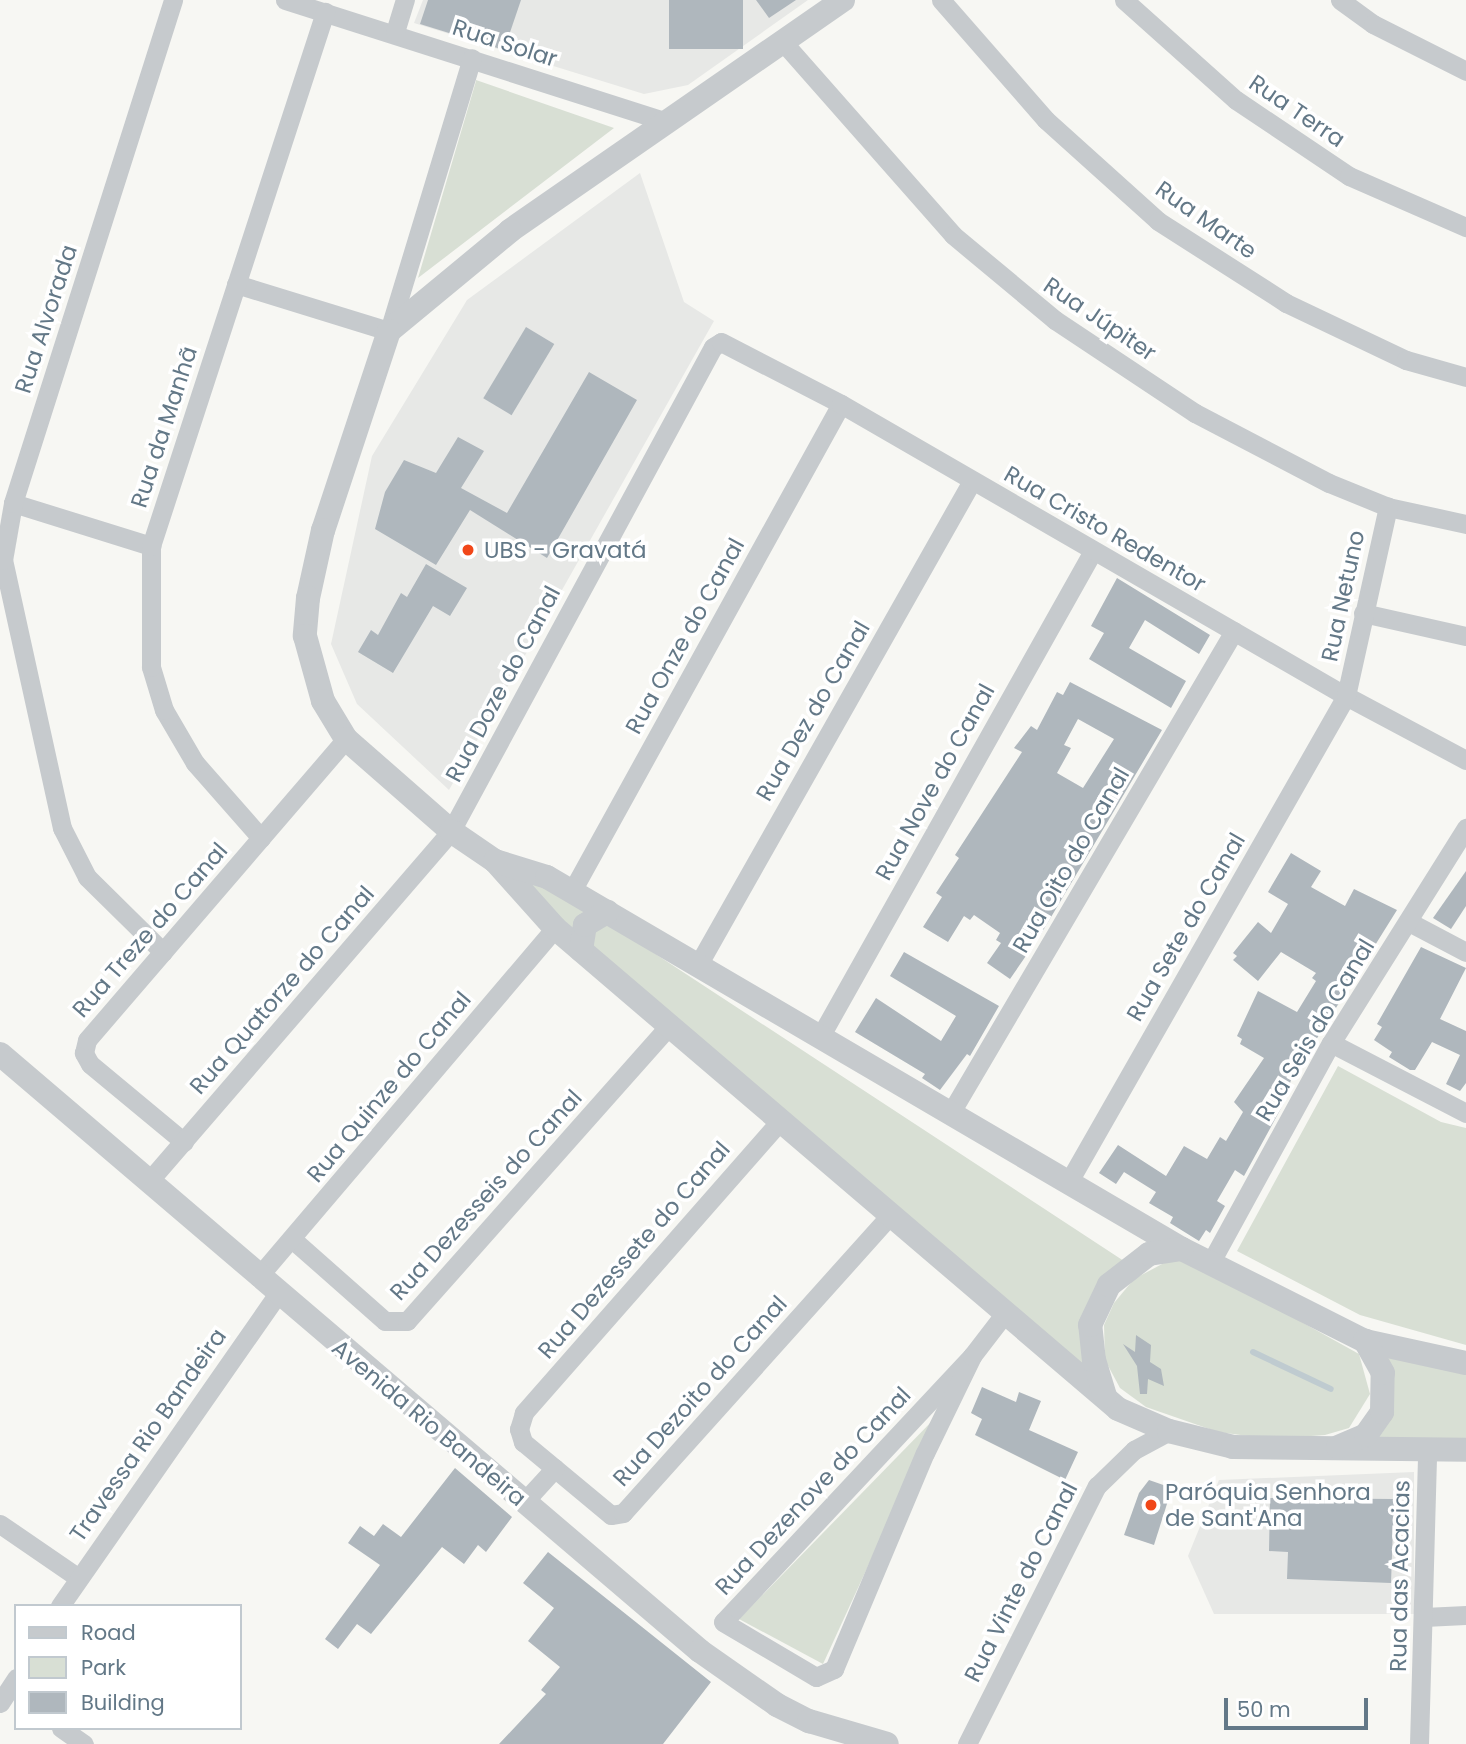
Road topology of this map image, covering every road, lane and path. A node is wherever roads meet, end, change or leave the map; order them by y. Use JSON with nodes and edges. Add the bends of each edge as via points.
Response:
{"nodes":[{"id":1,"x":173,"y":0,"type":"edge"},
{"id":2,"x":285,"y":0,"type":"edge"},
{"id":3,"x":405,"y":0,"type":"edge"},
{"id":4,"x":843,"y":0,"type":"edge"},
{"id":5,"x":941,"y":0,"type":"edge"},
{"id":6,"x":1124,"y":0,"type":"edge"},
{"id":7,"x":1340,"y":0,"type":"edge"},
{"id":8,"x":325,"y":12,"type":"junction"},
{"id":9,"x":395,"y":32,"type":"junction"},
{"id":10,"x":783,"y":42,"type":"junction"},
{"id":11,"x":472,"y":58,"type":"junction"},
{"id":12,"x":1466,"y":71,"type":"edge"},
{"id":13,"x":668,"y":122,"type":"junction"},
{"id":14,"x":1466,"y":227,"type":"edge"},
{"id":15,"x":236,"y":284,"type":"junction"},
{"id":16,"x":389,"y":331,"type":"junction"},
{"id":17,"x":721,"y":342,"type":"joint"},
{"id":18,"x":1466,"y":377,"type":"edge"},
{"id":19,"x":841,"y":404,"type":"junction"},
{"id":20,"x":972,"y":481,"type":"junction"},
{"id":21,"x":13,"y":503,"type":"junction"},
{"id":22,"x":1388,"y":507,"type":"junction"},
{"id":23,"x":1466,"y":524,"type":"edge"},
{"id":24,"x":151,"y":547,"type":"junction"},
{"id":25,"x":1094,"y":551,"type":"junction"},
{"id":26,"x":5,"y":609,"type":"edge"},
{"id":27,"x":1363,"y":613,"type":"junction"},
{"id":28,"x":1234,"y":631,"type":"junction"},
{"id":29,"x":1466,"y":636,"type":"edge"},
{"id":30,"x":1346,"y":696,"type":"junction"},
{"id":31,"x":346,"y":739,"type":"junction"},
{"id":32,"x":1466,"y":760,"type":"edge"},
{"id":33,"x":1466,"y":828,"type":"edge"},
{"id":34,"x":451,"y":831,"type":"junction"},
{"id":35,"x":261,"y":838,"type":"junction"},
{"id":36,"x":495,"y":861,"type":"junction"},
{"id":37,"x":572,"y":891,"type":"junction"},
{"id":38,"x":607,"y":912,"type":"junction"},
{"id":39,"x":1409,"y":922,"type":"junction"},
{"id":40,"x":555,"y":928,"type":"junction"},
{"id":41,"x":581,"y":950,"type":"junction"},
{"id":42,"x":163,"y":952,"type":"junction"},
{"id":43,"x":1466,"y":952,"type":"edge"},
{"id":44,"x":698,"y":965,"type":"junction"},
{"id":45,"x":671,"y":1024,"type":"junction"},
{"id":46,"x":820,"y":1037,"type":"junction"},
{"id":47,"x":1331,"y":1043,"type":"junction"},
{"id":48,"x":1,"y":1056,"type":"edge"},
{"id":49,"x":1466,"y":1113,"type":"edge"},
{"id":50,"x":950,"y":1114,"type":"junction"},
{"id":51,"x":781,"y":1120,"type":"junction"},
{"id":52,"x":184,"y":1142,"type":"junction"},
{"id":53,"x":149,"y":1181,"type":"junction"},
{"id":54,"x":1068,"y":1183,"type":"junction"},
{"id":55,"x":890,"y":1215,"type":"junction"},
{"id":56,"x":292,"y":1239,"type":"junction"},
{"id":57,"x":1182,"y":1249,"type":"junction"},
{"id":58,"x":1212,"y":1260,"type":"junction"},
{"id":59,"x":258,"y":1277,"type":"junction"},
{"id":60,"x":278,"y":1294,"type":"junction"},
{"id":61,"x":1005,"y":1313,"type":"junction"},
{"id":62,"x":1365,"y":1341,"type":"junction"},
{"id":63,"x":972,"y":1356,"type":"junction"},
{"id":64,"x":1466,"y":1363,"type":"edge"},
{"id":65,"x":1105,"y":1397,"type":"junction"},
{"id":66,"x":524,"y":1413,"type":"joint"},
{"id":67,"x":1169,"y":1430,"type":"junction"},
{"id":68,"x":1331,"y":1450,"type":"junction"},
{"id":69,"x":1466,"y":1450,"type":"edge"},
{"id":70,"x":1427,"y":1451,"type":"junction"},
{"id":71,"x":555,"y":1468,"type":"junction"},
{"id":72,"x":523,"y":1503,"type":"junction"},
{"id":73,"x":0,"y":1524,"type":"edge"},
{"id":74,"x":77,"y":1577,"type":"junction"},
{"id":75,"x":61,"y":1604,"type":"edge"},
{"id":76,"x":1466,"y":1615,"type":"edge"},
{"id":77,"x":1424,"y":1617,"type":"junction"},
{"id":78,"x":64,"y":1730,"type":"edge"},
{"id":79,"x":84,"y":1744,"type":"edge"},
{"id":80,"x":887,"y":1744,"type":"edge"},
{"id":81,"x":967,"y":1744,"type":"edge"},
{"id":82,"x":1419,"y":1744,"type":"edge"}],
"edges":[{"from":1,"to":21,"type":"street","name":"Rua Alvorada"},
{"from":2,"to":8,"type":"street","name":"Rua Solar"},
{"from":3,"to":9,"type":"street"},
{"from":4,"to":10,"type":"street"},
{"from":5,"to":18,"type":"street","name":"Rua Marte","via":[[1046,120],[1158,221],[1286,303],[1406,360]]},
{"from":6,"to":14,"type":"street","name":"Rua Terra","via":[[1236,100],[1338,168]]},
{"from":7,"to":12,"type":"street","via":[[1373,24]]},
{"from":8,"to":9,"type":"street","name":"Rua Solar"},
{"from":8,"to":15,"type":"street","name":"Rua da Manhã"},
{"from":9,"to":11,"type":"street","name":"Rua Solar"},
{"from":10,"to":13,"type":"street"},
{"from":10,"to":22,"type":"street","name":"Rua Júpiter","via":[[953,235],[1014,289],[1195,413],[1329,483]]},
{"from":11,"to":13,"type":"street","name":"Rua Solar"},
{"from":11,"to":16,"type":"street"},
{"from":13,"to":16,"type":"street","via":[[510,231]]},
{"from":15,"to":16,"type":"street"},
{"from":15,"to":24,"type":"street","name":"Rua da Manhã"},
{"from":16,"to":31,"type":"street","via":[[323,530],[308,598],[305,636],[311,665],[323,701]]},
{"from":17,"to":19,"type":"street","name":"Rua Cristo Redentor"},
{"from":17,"to":34,"type":"street","name":"Rua Doze do Canal","via":[[713,347]]},
{"from":19,"to":20,"type":"street","name":"Rua Cristo Redentor"},
{"from":19,"to":37,"type":"street","name":"Rua Onze do Canal"},
{"from":20,"to":25,"type":"street","name":"Rua Cristo Redentor"},
{"from":20,"to":44,"type":"street","name":"Rua Dez do Canal"},
{"from":21,"to":24,"type":"street"},
{"from":21,"to":26,"type":"street","name":"Rua Alvorada","via":[[3,560]]},
{"from":22,"to":23,"type":"street","name":"Rua Júpiter"},
{"from":22,"to":27,"type":"street","name":"Rua Netuno"},
{"from":24,"to":35,"type":"street","name":"Rua da Manhã","via":[[151,667],[164,710],[195,763]]},
{"from":25,"to":28,"type":"street","name":"Rua Cristo Redentor"},
{"from":25,"to":46,"type":"street","name":"Rua Nove do Canal"},
{"from":26,"to":42,"type":"street","name":"Rua Alvorada","via":[[62,828],[88,877]]},
{"from":27,"to":29,"type":"street"},
{"from":27,"to":30,"type":"street","name":"Rua Netuno"},
{"from":28,"to":30,"type":"street","name":"Rua Cristo Redentor"},
{"from":28,"to":50,"type":"street","name":"Rua Oito do Canal"},
{"from":30,"to":32,"type":"street","name":"Rua Cristo Redentor"},
{"from":30,"to":54,"type":"street","name":"Rua Sete do Canal"},
{"from":31,"to":34,"type":"street"},
{"from":31,"to":35,"type":"street","name":"Rua Treze do Canal"},
{"from":33,"to":39,"type":"street","name":"Rua Seis do Canal"},
{"from":34,"to":36,"type":"street"},
{"from":34,"to":52,"type":"street","name":"Rua Quatorze do Canal"},
{"from":35,"to":42,"type":"street","name":"Rua Treze do Canal"},
{"from":36,"to":37,"type":"street","via":[[547,877]]},
{"from":36,"to":40,"type":"street"},
{"from":37,"to":38,"type":"street"},
{"from":38,"to":41,"type":"street","via":[[585,925]]},
{"from":38,"to":44,"type":"street"},
{"from":39,"to":43,"type":"street"},
{"from":39,"to":47,"type":"street","name":"Rua Seis do Canal"},
{"from":40,"to":41,"type":"street"},
{"from":40,"to":56,"type":"street","name":"Rua Quinze do Canal"},
{"from":41,"to":45,"type":"street"},
{"from":42,"to":52,"type":"street","name":"Rua Treze do Canal","via":[[87,1040],[84,1053],[90,1064]]},
{"from":44,"to":46,"type":"street"},
{"from":45,"to":51,"type":"street"},
{"from":45,"to":56,"type":"street","name":"Rua Dezesseis do Canal","via":[[407,1321],[385,1321]]},
{"from":46,"to":50,"type":"street"},
{"from":47,"to":49,"type":"street"},
{"from":47,"to":58,"type":"street","name":"Rua Seis do Canal"},
{"from":48,"to":53,"type":"street","name":"Avenida Rio Bandeira"},
{"from":50,"to":54,"type":"street"},
{"from":51,"to":55,"type":"street"},
{"from":51,"to":66,"type":"street","name":"Rua Dezessete do Canal"},
{"from":52,"to":53,"type":"street","name":"Rua Quatorze do Canal"},
{"from":53,"to":59,"type":"street","name":"Avenida Rio Bandeira"},
{"from":54,"to":57,"type":"street"},
{"from":55,"to":61,"type":"street"},
{"from":55,"to":71,"type":"street","name":"Rua Dezoito do Canal","via":[[623,1513],[611,1514]]},
{"from":56,"to":59,"type":"street","name":"Rua Quinze do Canal"},
{"from":57,"to":58,"type":"street"},
{"from":57,"to":65,"type":"street","via":[[1149,1254],[1109,1284],[1090,1325]]},
{"from":58,"to":62,"type":"street"},
{"from":59,"to":60,"type":"street","name":"Avenida Rio Bandeira"},
{"from":60,"to":72,"type":"street","name":"Avenida Rio Bandeira"},
{"from":60,"to":74,"type":"street","name":"Travessa Rio Bandeira"},
{"from":61,"to":63,"type":"street","name":"Rua Dezenove do Canal"},
{"from":61,"to":65,"type":"street"},
{"from":62,"to":64,"type":"street"},
{"from":62,"to":68,"type":"street","via":[[1383,1373],[1382,1412],[1366,1435]]},
{"from":63,"to":63,"type":"street","name":"Rua Dezenove do Canal","via":[[854,1484],[723,1622],[816,1677],[834,1670],[925,1453]]},
{"from":65,"to":67,"type":"street","via":[[1118,1409]]},
{"from":66,"to":71,"type":"street","name":"Rua Dezoito do Canal","via":[[519,1429],[523,1442]]},
{"from":67,"to":68,"type":"street","via":[[1233,1447]]},
{"from":67,"to":81,"type":"street","name":"Rua Vinte do Canal","via":[[1134,1450],[1097,1486]]},
{"from":68,"to":70,"type":"street"},
{"from":69,"to":70,"type":"street"},
{"from":70,"to":77,"type":"street","name":"Rua das Acacias"},
{"from":71,"to":72,"type":"street"},
{"from":72,"to":80,"type":"street","name":"Avenida Rio Bandeira","via":[[746,1685],[808,1721]]},
{"from":73,"to":74,"type":"street"},
{"from":74,"to":75,"type":"street","name":"Travessa Rio Bandeira"},
{"from":76,"to":77,"type":"street"},
{"from":77,"to":82,"type":"street","name":"Rua das Acacias"},
{"from":78,"to":79,"type":"street"}]}
